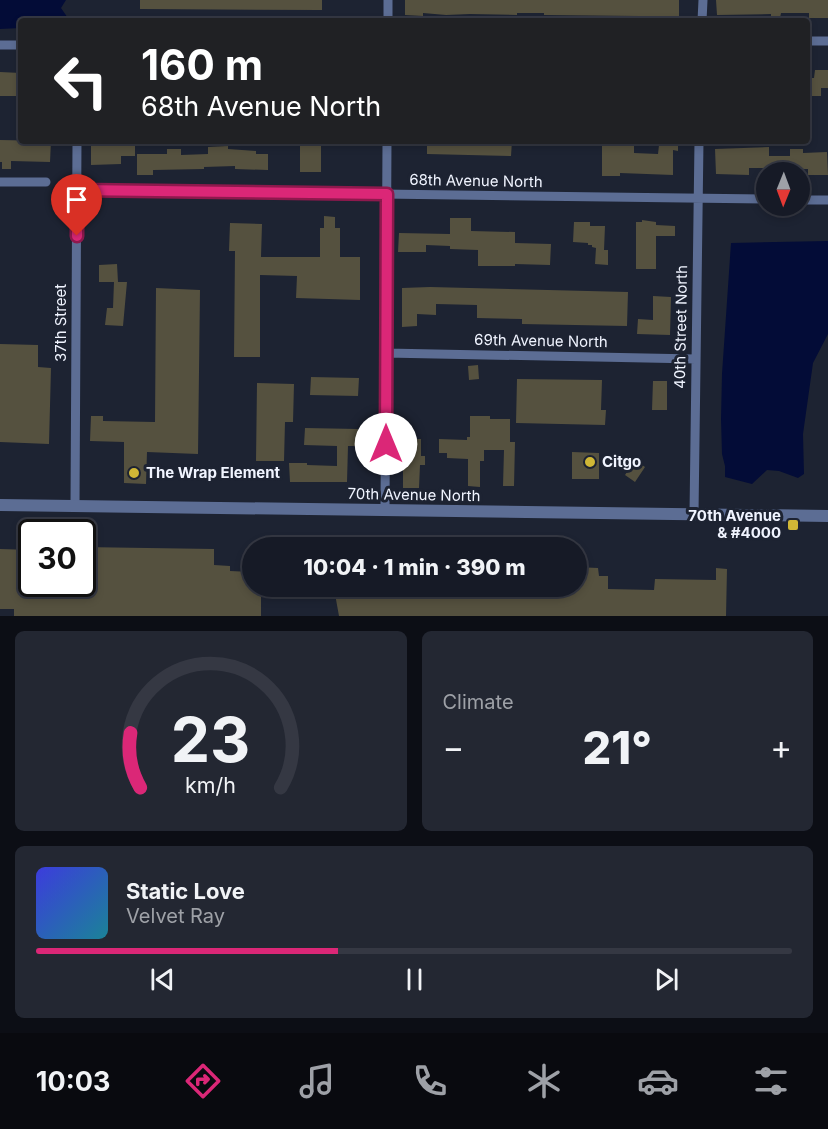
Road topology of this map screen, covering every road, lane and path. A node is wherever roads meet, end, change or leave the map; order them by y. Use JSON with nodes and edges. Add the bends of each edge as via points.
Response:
{"nodes":[{"id":1,"x":388,"y":0,"type":"edge"},
{"id":2,"x":703,"y":0,"type":"edge"},
{"id":3,"x":388,"y":18,"type":"edge"},
{"id":4,"x":702,"y":18,"type":"edge"},
{"id":5,"x":810,"y":41,"type":"edge"},
{"id":6,"x":828,"y":41,"type":"edge"},
{"id":7,"x":0,"y":45,"type":"edge"},
{"id":8,"x":18,"y":45,"type":"edge"},
{"id":9,"x":77,"y":144,"type":"edge"},
{"id":10,"x":387,"y":144,"type":"edge"},
{"id":11,"x":699,"y":144,"type":"edge"},
{"id":12,"x":0,"y":182,"type":"edge"},
{"id":13,"x":46,"y":182,"type":"dead end"},
{"id":14,"x":77,"y":190,"type":"junction"},
{"id":15,"x":387,"y":194,"type":"junction"},
{"id":16,"x":698,"y":198,"type":"junction"},
{"id":17,"x":756,"y":199,"type":"edge"},
{"id":18,"x":810,"y":200,"type":"edge"},
{"id":19,"x":828,"y":200,"type":"edge"},
{"id":20,"x":386,"y":353,"type":"junction"},
{"id":21,"x":696,"y":359,"type":"junction"},
{"id":22,"x":0,"y":505,"type":"edge"},
{"id":23,"x":75,"y":506,"type":"junction"},
{"id":24,"x":385,"y":510,"type":"junction"},
{"id":25,"x":694,"y":514,"type":"junction"},
{"id":26,"x":828,"y":516,"type":"edge"}],
"edges":[{"from":1,"to":3,"type":"street"},
{"from":2,"to":4,"type":"street"},
{"from":5,"to":6,"type":"street"},
{"from":7,"to":8,"type":"street"},
{"from":9,"to":14,"type":"street","name":"37th Street"},
{"from":10,"to":15,"type":"street"},
{"from":11,"to":16,"type":"street","name":"40th Street North"},
{"from":12,"to":13,"type":"street"},
{"from":14,"to":15,"type":"street","name":"68th Avenue North"},
{"from":14,"to":23,"type":"street","name":"37th Street"},
{"from":15,"to":16,"type":"street","name":"68th Avenue North"},
{"from":15,"to":20,"type":"street"},
{"from":16,"to":17,"type":"street","name":"68th Avenue North"},
{"from":16,"to":21,"type":"street","name":"40th Street North"},
{"from":18,"to":19,"type":"street"},
{"from":20,"to":21,"type":"street","name":"69th Avenue North"},
{"from":20,"to":24,"type":"street"},
{"from":21,"to":25,"type":"street","name":"40th Street North"},
{"from":22,"to":23,"type":"street","name":"70th Avenue North"},
{"from":23,"to":24,"type":"street","name":"70th Avenue North"},
{"from":24,"to":25,"type":"street","name":"70th Avenue North"},
{"from":25,"to":26,"type":"street","name":"70th Avenue North"}]}
